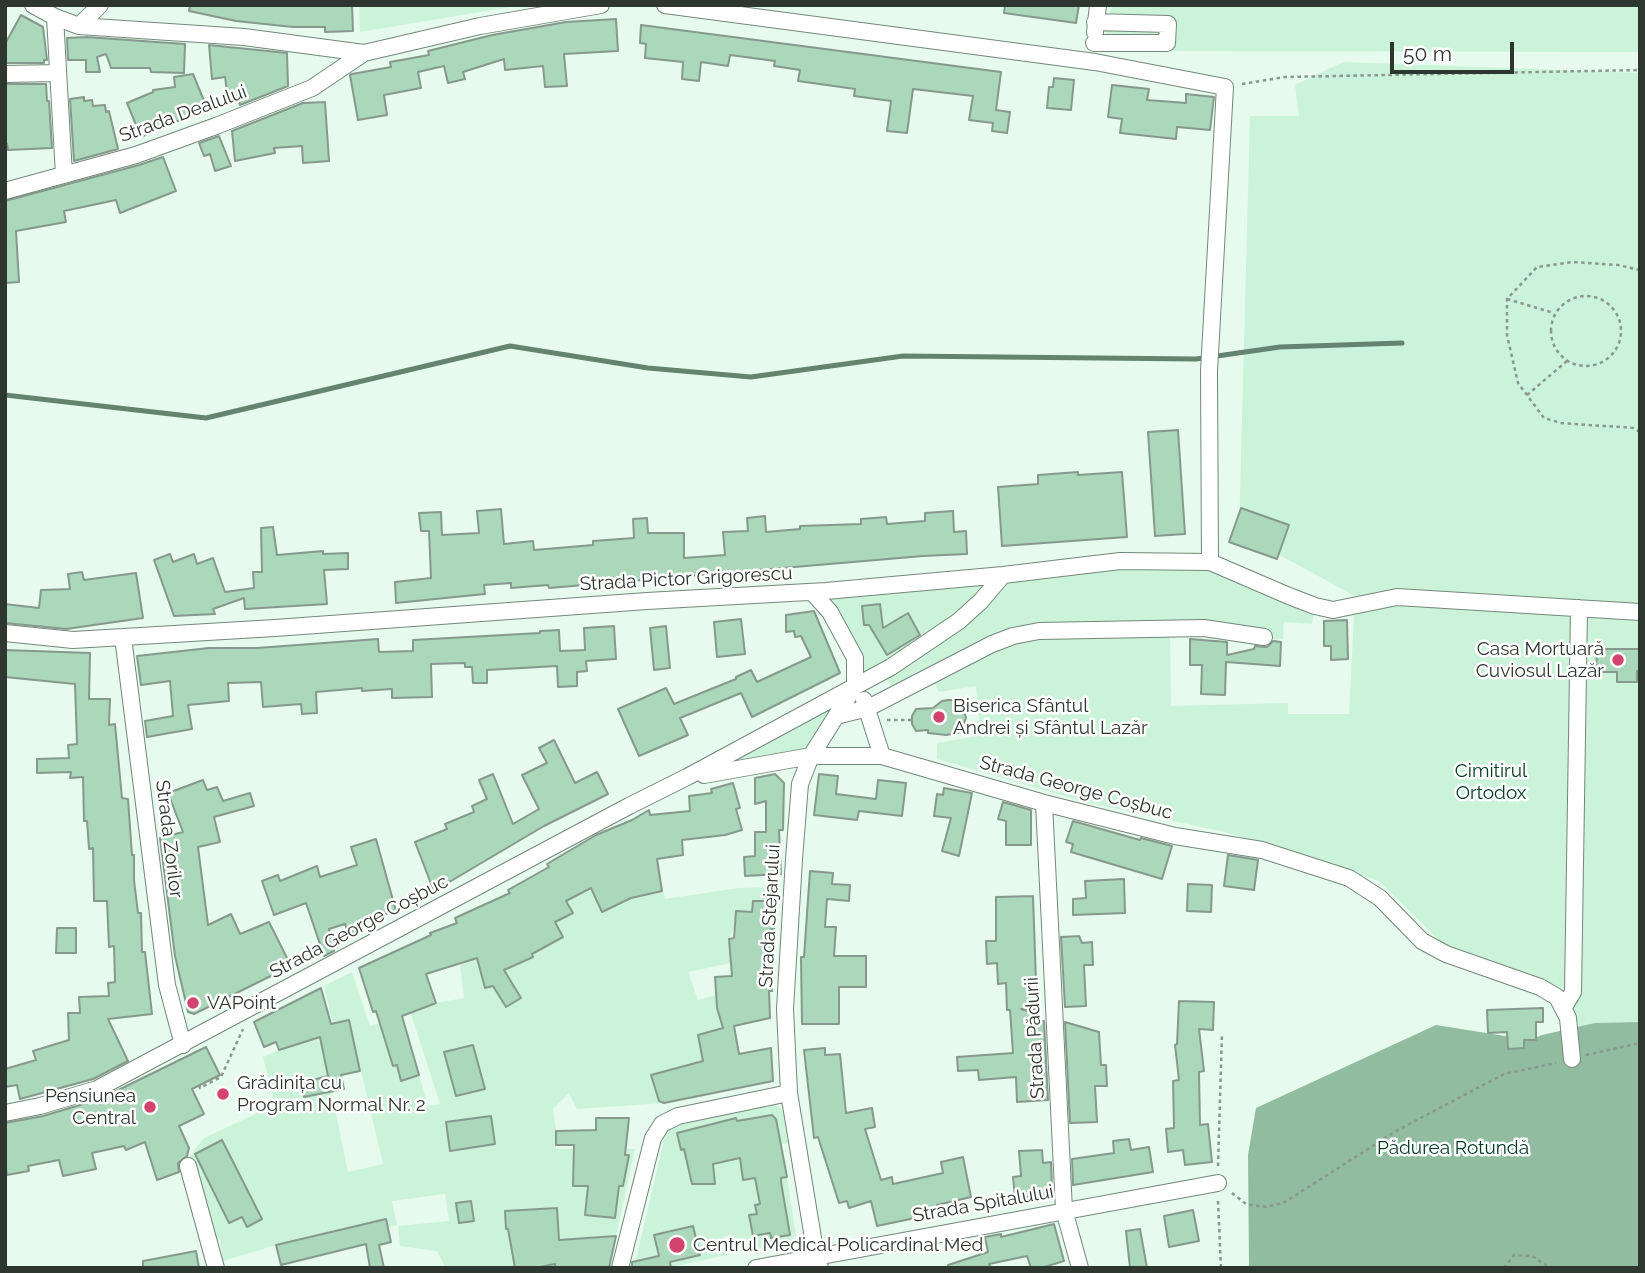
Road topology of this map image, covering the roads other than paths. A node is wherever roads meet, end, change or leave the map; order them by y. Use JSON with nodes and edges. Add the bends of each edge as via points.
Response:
{"nodes":[{"id":1,"x":33,"y":5,"type":"edge"},
{"id":2,"x":100,"y":5,"type":"edge"},
{"id":3,"x":601,"y":5,"type":"edge"},
{"id":4,"x":665,"y":5,"type":"edge"},
{"id":5,"x":1096,"y":14,"type":"edge"},
{"id":6,"x":55,"y":17,"type":"junction"},
{"id":7,"x":79,"y":26,"type":"junction"},
{"id":8,"x":1094,"y":43,"type":"junction"},
{"id":9,"x":364,"y":53,"type":"junction"},
{"id":10,"x":1095,"y":62,"type":"junction"},
{"id":11,"x":57,"y":73,"type":"junction"},
{"id":12,"x":5,"y":74,"type":"edge"},
{"id":13,"x":64,"y":175,"type":"junction"},
{"id":14,"x":5,"y":191,"type":"edge"},
{"id":15,"x":1210,"y":562,"type":"junction"},
{"id":16,"x":1003,"y":575,"type":"junction"},
{"id":17,"x":812,"y":592,"type":"junction"},
{"id":18,"x":1579,"y":608,"type":"junction"},
{"id":19,"x":1640,"y":612,"type":"edge"},
{"id":20,"x":5,"y":633,"type":"edge"},
{"id":21,"x":123,"y":637,"type":"junction"},
{"id":22,"x":1264,"y":637,"type":"dead end"},
{"id":23,"x":855,"y":686,"type":"junction"},
{"id":24,"x":870,"y":714,"type":"junction"},
{"id":25,"x":836,"y":716,"type":"junction"},
{"id":26,"x":811,"y":756,"type":"junction"},
{"id":27,"x":882,"y":756,"type":"junction"},
{"id":28,"x":687,"y":778,"type":"junction"},
{"id":29,"x":1044,"y":803,"type":"junction"},
{"id":30,"x":1564,"y":1007,"type":"junction"},
{"id":31,"x":183,"y":1045,"type":"junction"},
{"id":32,"x":1572,"y":1059,"type":"road end"},
{"id":33,"x":789,"y":1093,"type":"junction"},
{"id":34,"x":5,"y":1113,"type":"edge"},
{"id":35,"x":188,"y":1166,"type":"dead end"},
{"id":36,"x":1218,"y":1183,"type":"road end"},
{"id":37,"x":1064,"y":1210,"type":"junction"},
{"id":38,"x":818,"y":1262,"type":"edge"},
{"id":39,"x":216,"y":1268,"type":"edge"},
{"id":40,"x":620,"y":1268,"type":"edge"},
{"id":41,"x":756,"y":1268,"type":"edge"},
{"id":42,"x":1080,"y":1268,"type":"edge"}],
"edges":[{"from":1,"to":6,"type":"street"},
{"from":2,"to":7,"type":"street"},
{"from":3,"to":9,"type":"street"},
{"from":4,"to":10,"type":"street"},
{"from":5,"to":8,"type":"street"},
{"from":5,"to":8,"type":"street","via":[[1168,24],[1167,43]]},
{"from":6,"to":7,"type":"street"},
{"from":6,"to":11,"type":"street"},
{"from":7,"to":9,"type":"street","via":[[244,37]]},
{"from":8,"to":10,"type":"street"},
{"from":9,"to":13,"type":"street","name":"Strada Dealului","via":[[312,88],[136,155]]},
{"from":10,"to":15,"type":"street","via":[[1225,86],[1209,371]]},
{"from":11,"to":12,"type":"street"},
{"from":11,"to":13,"type":"street"},
{"from":13,"to":14,"type":"street","name":"Strada Dealului"},
{"from":15,"to":16,"type":"street","name":"Strada Pictor Grigorescu","via":[[1119,561]]},
{"from":15,"to":18,"type":"street","name":"Strada Pictor Grigorescu","via":[[1333,610],[1397,597]]},
{"from":16,"to":17,"type":"street","name":"Strada Pictor Grigorescu"},
{"from":16,"to":23,"type":"street","name":"Strada George Coșbuc","via":[[959,621]]},
{"from":17,"to":21,"type":"street","name":"Strada Pictor Grigorescu"},
{"from":17,"to":23,"type":"street","via":[[830,612],[855,658]]},
{"from":18,"to":19,"type":"street","name":"Strada Pictor Grigorescu"},
{"from":18,"to":30,"type":"street","via":[[1573,992]]},
{"from":20,"to":21,"type":"street","name":"Strada Pictor Grigorescu","via":[[73,640]]},
{"from":21,"to":31,"type":"street","name":"Strada Zorilor","via":[[167,985]]},
{"from":22,"to":24,"type":"street","via":[[1204,628],[1039,631],[1013,636]]},
{"from":23,"to":24,"type":"street"},
{"from":23,"to":25,"type":"street","name":"Strada Stejarului"},
{"from":23,"to":28,"type":"street","name":"Strada George Coșbuc"},
{"from":24,"to":25,"type":"street"},
{"from":24,"to":27,"type":"street"},
{"from":25,"to":26,"type":"street","name":"Strada Stejarului"},
{"from":26,"to":27,"type":"street","name":"Strada George Coșbuc"},
{"from":26,"to":28,"type":"street","name":"Strada George Coșbuc"},
{"from":26,"to":33,"type":"street","name":"Strada Stejarului","via":[[800,784],[794,859],[785,1009]]},
{"from":27,"to":29,"type":"street","name":"Strada George Coșbuc"},
{"from":28,"to":31,"type":"street","name":"Strada George Coșbuc"},
{"from":29,"to":30,"type":"street","name":"Strada George Coșbuc","via":[[1175,836],[1262,850],[1349,878],[1380,898],[1422,941],[1540,987]]},
{"from":29,"to":37,"type":"street","name":"Strada Pădurii"},
{"from":30,"to":32,"type":"street"},
{"from":31,"to":34,"type":"street","name":"Strada George Coșbuc","via":[[97,1089]]},
{"from":33,"to":38,"type":"street","name":"Strada Stejarului"},
{"from":33,"to":40,"type":"street","via":[[678,1116],[662,1124],[653,1138]]},
{"from":35,"to":39,"type":"street"},
{"from":36,"to":37,"type":"street","name":"Strada Spitalului"},
{"from":37,"to":38,"type":"street","name":"Strada Spitalului"},
{"from":37,"to":42,"type":"street","name":"Strada Pădurii"},
{"from":38,"to":41,"type":"street","name":"Strada Spitalului"}]}
